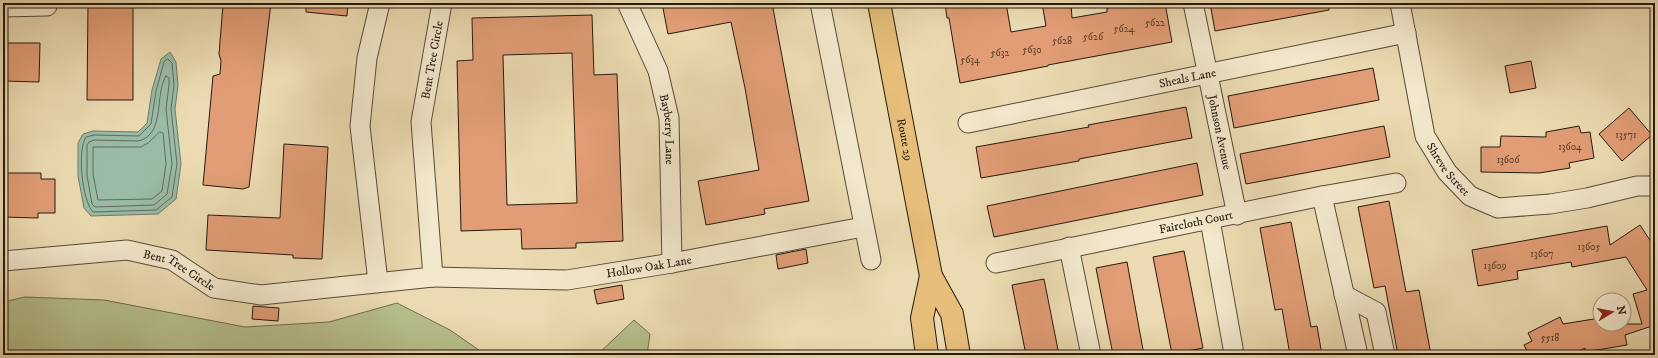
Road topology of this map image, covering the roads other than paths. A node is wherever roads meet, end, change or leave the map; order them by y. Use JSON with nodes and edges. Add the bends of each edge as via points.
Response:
{"nodes":[{"id":1,"x":47,"y":3,"type":"edge"},
{"id":2,"x":380,"y":3,"type":"edge"},
{"id":3,"x":442,"y":3,"type":"edge"},
{"id":4,"x":627,"y":3,"type":"edge"},
{"id":5,"x":820,"y":3,"type":"edge"},
{"id":6,"x":879,"y":3,"type":"edge"},
{"id":7,"x":1193,"y":3,"type":"edge"},
{"id":8,"x":1400,"y":3,"type":"edge"},
{"id":9,"x":3,"y":7,"type":"edge"},
{"id":10,"x":1406,"y":33,"type":"junction"},
{"id":11,"x":1208,"y":74,"type":"junction"},
{"id":12,"x":968,"y":123,"type":"dead end"},
{"id":13,"x":1396,"y":183,"type":"dead end"},
{"id":14,"x":1655,"y":186,"type":"edge"},
{"id":15,"x":1322,"y":196,"type":"junction"},
{"id":16,"x":1237,"y":215,"type":"junction"},
{"id":17,"x":1210,"y":220,"type":"junction"},
{"id":18,"x":863,"y":227,"type":"junction"},
{"id":19,"x":1068,"y":248,"type":"junction"},
{"id":20,"x":871,"y":260,"type":"dead end"},
{"id":21,"x":3,"y":261,"type":"edge"},
{"id":22,"x":672,"y":263,"type":"junction"},
{"id":23,"x":996,"y":263,"type":"dead end"},
{"id":24,"x":931,"y":276,"type":"junction"},
{"id":25,"x":433,"y":277,"type":"junction"},
{"id":26,"x":378,"y":282,"type":"junction"},
{"id":27,"x":1344,"y":295,"type":"junction"},
{"id":28,"x":1233,"y":348,"type":"dead end"},
{"id":29,"x":927,"y":355,"type":"edge"},
{"id":30,"x":959,"y":355,"type":"edge"},
{"id":31,"x":1091,"y":355,"type":"edge"},
{"id":32,"x":1358,"y":355,"type":"edge"},
{"id":33,"x":1385,"y":355,"type":"edge"}],
"edges":[{"from":1,"to":9,"type":"street","via":[[47,6]]},
{"from":2,"to":26,"type":"street","via":[[367,58],[360,126]]},
{"from":3,"to":25,"type":"street","name":"Bent Tree Circle","via":[[421,122]]},
{"from":4,"to":22,"type":"street","name":"Bayberry Lane","via":[[658,71],[669,118]]},
{"from":5,"to":18,"type":"street"},
{"from":6,"to":24,"type":"main road","name":"Route 29"},
{"from":7,"to":11,"type":"street","name":"Johnson Avenue"},
{"from":8,"to":10,"type":"street","name":"Shreve Street"},
{"from":10,"to":11,"type":"street","name":"Sheals Lane"},
{"from":10,"to":14,"type":"street","name":"Shreve Street","via":[[1425,136],[1446,172],[1470,196],[1498,208],[1550,204],[1637,186]]},
{"from":11,"to":12,"type":"street","name":"Sheals Lane"},
{"from":11,"to":16,"type":"street","name":"Johnson Avenue"},
{"from":13,"to":15,"type":"street","name":"Faircloth Court"},
{"from":15,"to":16,"type":"street","name":"Faircloth Court"},
{"from":15,"to":27,"type":"street"},
{"from":16,"to":17,"type":"street","name":"Faircloth Court"},
{"from":17,"to":19,"type":"street","name":"Faircloth Court"},
{"from":17,"to":28,"type":"street"},
{"from":18,"to":20,"type":"street"},
{"from":18,"to":22,"type":"street","name":"Hollow Oak Lane"},
{"from":19,"to":23,"type":"street","name":"Faircloth Court"},
{"from":19,"to":31,"type":"street"},
{"from":21,"to":26,"type":"street","name":"Bent Tree Circle","via":[[127,250],[172,260],[214,288],[261,295]]},
{"from":22,"to":25,"type":"street","name":"Hollow Oak Lane","via":[[567,280]]},
{"from":24,"to":29,"type":"main road","name":"Route 29","via":[[922,318]]},
{"from":24,"to":30,"type":"main road","name":"Route 29","via":[[952,314]]},
{"from":25,"to":26,"type":"street","name":"Bent Tree Circle"},
{"from":27,"to":32,"type":"street"},
{"from":27,"to":33,"type":"street","via":[[1376,312]]}]}
